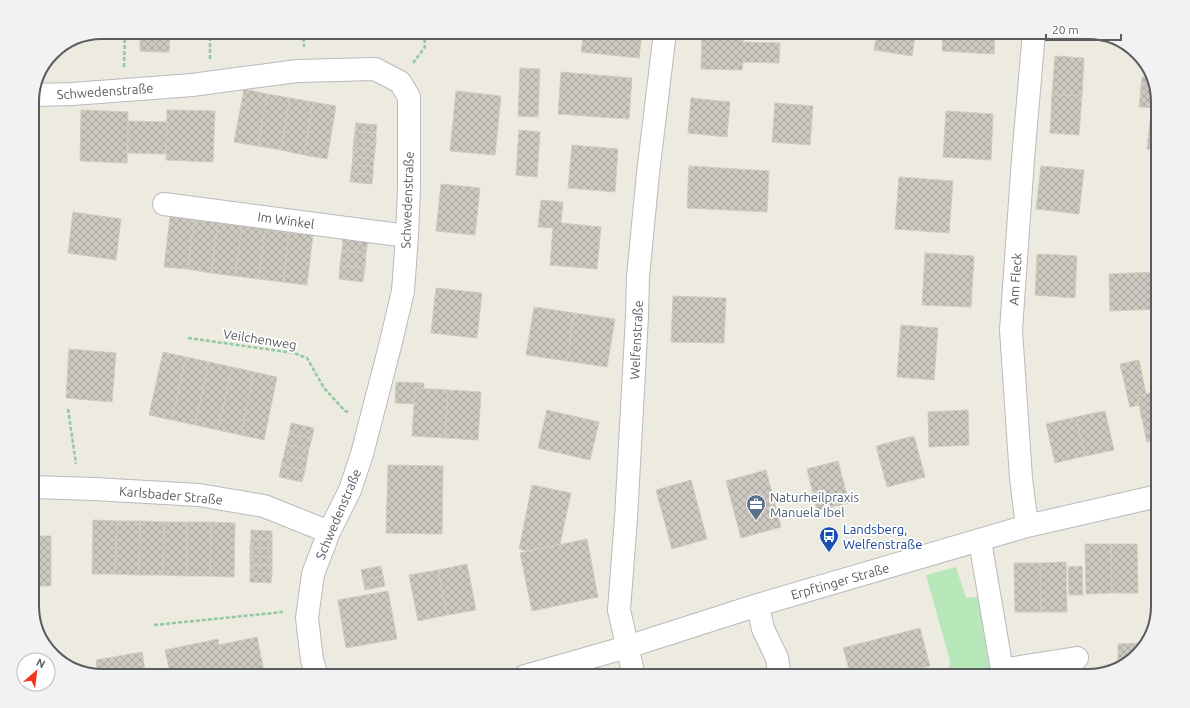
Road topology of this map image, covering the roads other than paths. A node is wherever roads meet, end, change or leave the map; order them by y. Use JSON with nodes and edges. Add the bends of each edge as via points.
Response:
{"nodes":[{"id":1,"x":664,"y":39,"type":"edge"},
{"id":2,"x":1033,"y":39,"type":"edge"},
{"id":3,"x":40,"y":95,"type":"edge"},
{"id":4,"x":164,"y":204,"type":"dead end"},
{"id":5,"x":407,"y":236,"type":"junction"},
{"id":6,"x":39,"y":487,"type":"edge"},
{"id":7,"x":1151,"y":498,"type":"edge"},
{"id":8,"x":1027,"y":526,"type":"junction"},
{"id":9,"x":329,"y":532,"type":"junction"},
{"id":10,"x":980,"y":541,"type":"junction"},
{"id":11,"x":758,"y":605,"type":"junction"},
{"id":12,"x":627,"y":647,"type":"junction"},
{"id":13,"x":1077,"y":658,"type":"dead end"},
{"id":14,"x":315,"y":669,"type":"edge"},
{"id":15,"x":550,"y":669,"type":"edge"},
{"id":16,"x":632,"y":669,"type":"edge"},
{"id":17,"x":779,"y":669,"type":"edge"},
{"id":18,"x":1002,"y":669,"type":"edge"},
{"id":19,"x":1008,"y":669,"type":"edge"}],
"edges":[{"from":1,"to":12,"type":"street","name":"Welfenstraße","via":[[638,276],[627,510],[619,610]]},
{"from":2,"to":8,"type":"street","name":"Am Fleck","via":[[1011,330],[1021,478]]},
{"from":3,"to":5,"type":"street","name":"Schwedenstraße","via":[[192,85],[297,71],[375,69],[400,82],[409,97]]},
{"from":4,"to":5,"type":"street","name":"Im Winkel"},
{"from":5,"to":9,"type":"street","name":"Schwedenstraße","via":[[403,290],[372,419],[350,490]]},
{"from":6,"to":9,"type":"street","name":"Karlsbader Straße","via":[[214,497],[264,506]]},
{"from":7,"to":8,"type":"street","name":"Erpftinger Straße"},
{"from":8,"to":10,"type":"street","name":"Erpftinger Straße"},
{"from":9,"to":14,"type":"street","name":"Schwedenstraße","via":[[313,574],[306,618]]},
{"from":10,"to":11,"type":"street","name":"Erpftinger Straße"},
{"from":10,"to":18,"type":"street"},
{"from":11,"to":12,"type":"street","name":"Erpftinger Straße"},
{"from":11,"to":17,"type":"street","via":[[763,629],[777,658]]},
{"from":12,"to":15,"type":"street","name":"Erpftinger Straße"},
{"from":12,"to":16,"type":"street","name":"Welfenstraße"},
{"from":13,"to":19,"type":"street"}]}
